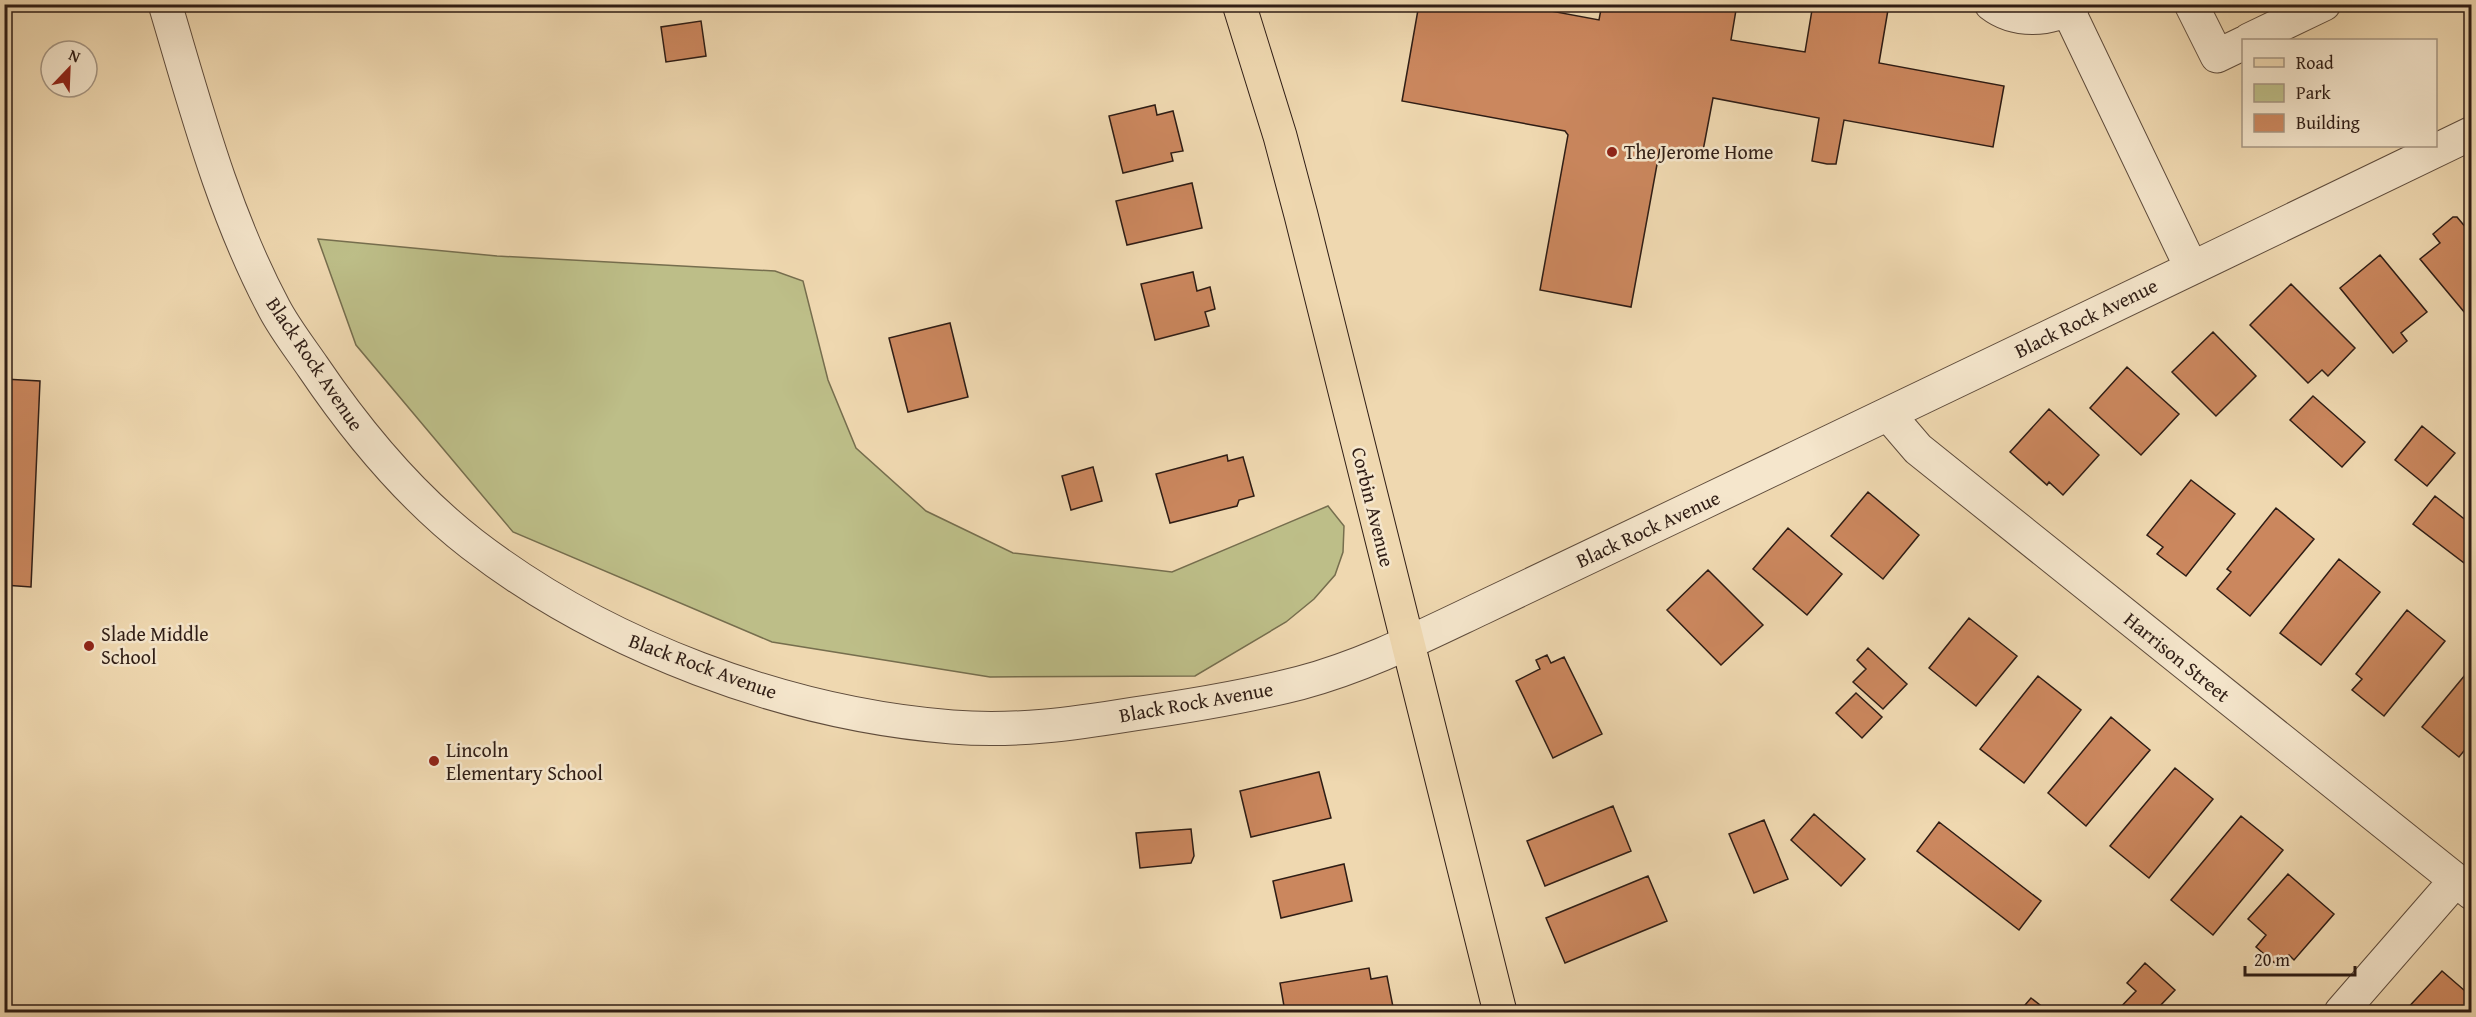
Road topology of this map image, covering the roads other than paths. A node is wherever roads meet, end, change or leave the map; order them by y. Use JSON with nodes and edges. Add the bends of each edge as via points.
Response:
{"nodes":[{"id":1,"x":165,"y":4,"type":"edge"},
{"id":2,"x":1239,"y":4,"type":"edge"},
{"id":3,"x":1991,"y":4,"type":"edge"},
{"id":4,"x":2191,"y":4,"type":"edge"},
{"id":5,"x":2324,"y":4,"type":"edge"},
{"id":6,"x":2071,"y":7,"type":"edge"},
{"id":7,"x":2251,"y":39,"type":"edge"},
{"id":8,"x":2242,"y":44,"type":"edge"},
{"id":9,"x":2468,"y":138,"type":"edge"},
{"id":10,"x":2192,"y":267,"type":"junction"},
{"id":11,"x":1888,"y":414,"type":"junction"},
{"id":12,"x":1408,"y":643,"type":"junction"},
{"id":13,"x":2463,"y":887,"type":"edge"},
{"id":14,"x":1500,"y":1012,"type":"edge"},
{"id":15,"x":2341,"y":1012,"type":"edge"}],
"edges":[{"from":1,"to":12,"type":"street","name":"Black Rock Avenue","via":[[218,183],[244,248],[278,316],[347,417],[400,478],[469,542],[547,596],[611,632],[731,680],[830,709],[957,728],[1046,728],[1243,696],[1307,681]]},
{"from":2,"to":12,"type":"main road","name":"Corbin Avenue","via":[[1280,136]]},
{"from":3,"to":6,"type":"street","via":[[2021,17],[2045,17]]},
{"from":4,"to":8,"type":"street","via":[[2217,56]]},
{"from":5,"to":7,"type":"street"},
{"from":6,"to":10,"type":"street"},
{"from":9,"to":10,"type":"street","name":"Black Rock Avenue"},
{"from":10,"to":11,"type":"street","name":"Black Rock Avenue"},
{"from":11,"to":12,"type":"street","name":"Black Rock Avenue"},
{"from":11,"to":13,"type":"street","name":"Harrison Street","via":[[1918,449]]},
{"from":12,"to":14,"type":"main road","name":"Corbin Avenue"},
{"from":13,"to":15,"type":"street"}]}
